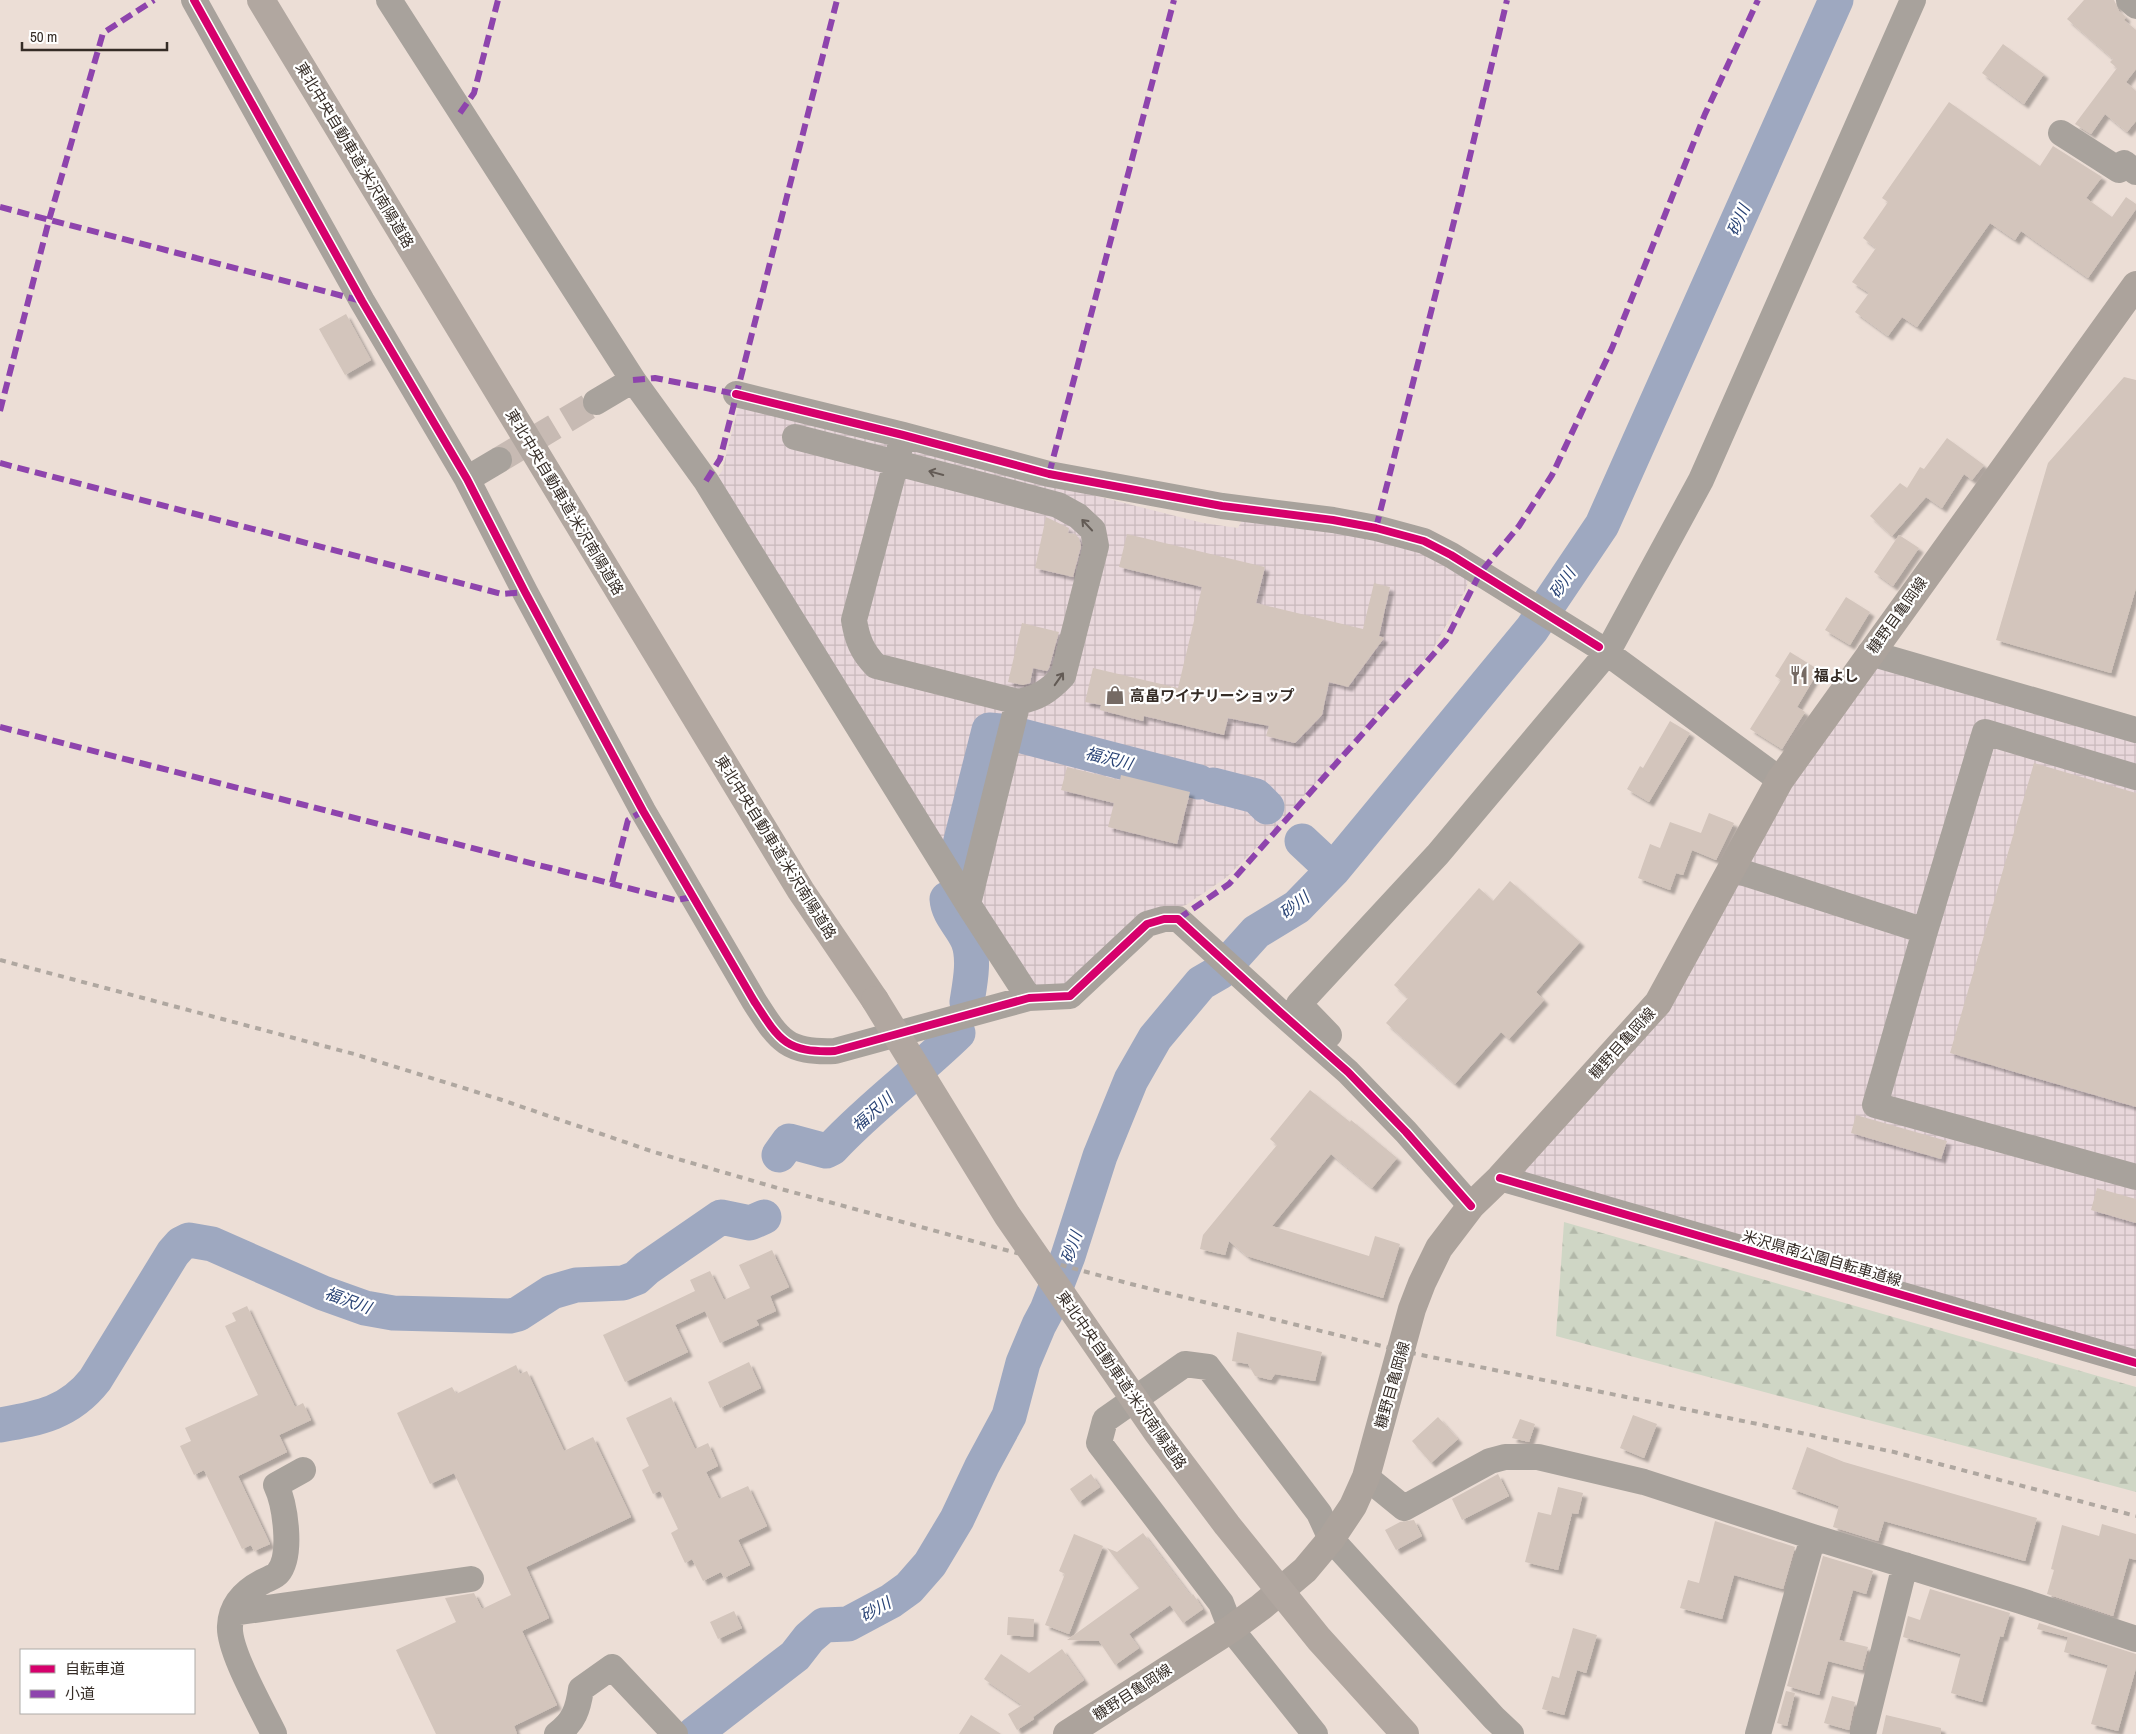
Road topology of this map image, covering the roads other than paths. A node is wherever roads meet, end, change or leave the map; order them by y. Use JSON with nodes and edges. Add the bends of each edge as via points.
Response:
{"nodes":[{"id":1,"x":194,"y":0,"type":"edge"},
{"id":2,"x":261,"y":0,"type":"edge"},
{"id":3,"x":276,"y":0,"type":"edge"},
{"id":4,"x":388,"y":0,"type":"edge"},
{"id":5,"x":1913,"y":0,"type":"edge"},
{"id":6,"x":2129,"y":0,"type":"edge"},
{"id":7,"x":2136,"y":6,"type":"edge"},
{"id":8,"x":2061,"y":133,"type":"dead end"},
{"id":9,"x":2136,"y":172,"type":"edge"},
{"id":10,"x":2136,"y":285,"type":"edge"},
{"id":11,"x":633,"y":380,"type":"junction"},
{"id":12,"x":736,"y":394,"type":"dead end"},
{"id":13,"x":596,"y":402,"type":"tunnel mouth"},
{"id":14,"x":903,"y":435,"type":"junction"},
{"id":15,"x":796,"y":437,"type":"dead end"},
{"id":16,"x":499,"y":460,"type":"tunnel mouth"},
{"id":17,"x":896,"y":463,"type":"junction"},
{"id":18,"x":466,"y":478,"type":"junction"},
{"id":19,"x":1603,"y":650,"type":"junction"},
{"id":20,"x":1870,"y":653,"type":"junction"},
{"id":21,"x":1018,"y":702,"type":"junction"},
{"id":22,"x":2136,"y":730,"type":"edge"},
{"id":23,"x":2136,"y":777,"type":"edge"},
{"id":24,"x":1780,"y":780,"type":"junction"},
{"id":25,"x":1732,"y":869,"type":"junction"},
{"id":26,"x":968,"y":904,"type":"junction"},
{"id":27,"x":1925,"y":931,"type":"junction"},
{"id":28,"x":1029,"y":998,"type":"junction"},
{"id":29,"x":875,"y":1000,"type":"junction"},
{"id":30,"x":1337,"y":1043,"type":"dead end"},
{"id":31,"x":2136,"y":1177,"type":"edge"},
{"id":32,"x":1500,"y":1178,"type":"junction"},
{"id":33,"x":1472,"y":1206,"type":"junction"},
{"id":34,"x":2136,"y":1363,"type":"edge"},
{"id":35,"x":304,"y":1470,"type":"dead end"},
{"id":36,"x":1366,"y":1478,"type":"junction"},
{"id":37,"x":1813,"y":1537,"type":"junction"},
{"id":38,"x":1331,"y":1540,"type":"junction"},
{"id":39,"x":1906,"y":1565,"type":"junction"},
{"id":40,"x":471,"y":1580,"type":"dead end"},
{"id":41,"x":233,"y":1613,"type":"junction"},
{"id":42,"x":1230,"y":1629,"type":"junction"},
{"id":43,"x":2136,"y":1639,"type":"edge"},
{"id":44,"x":1766,"y":1707,"type":"junction"},
{"id":45,"x":274,"y":1734,"type":"edge"},
{"id":46,"x":557,"y":1734,"type":"edge"},
{"id":47,"x":675,"y":1734,"type":"edge"},
{"id":48,"x":1067,"y":1734,"type":"edge"},
{"id":49,"x":1315,"y":1734,"type":"edge"},
{"id":50,"x":1406,"y":1734,"type":"edge"},
{"id":51,"x":1511,"y":1734,"type":"edge"},
{"id":52,"x":1758,"y":1734,"type":"edge"},
{"id":53,"x":1766,"y":1734,"type":"edge"},
{"id":54,"x":1863,"y":1734,"type":"edge"}],
"edges":[{"from":1,"to":18,"type":"street","via":[[362,301]]},
{"from":2,"to":29,"type":"highway","name":"東北中央自動車道;米沢南陽道路","via":[[801,891]]},
{"from":3,"to":29,"type":"highway","name":"東北中央自動車道;米沢南陽道路","via":[[813,882]]},
{"from":4,"to":11,"type":"street"},
{"from":5,"to":19,"type":"street","via":[[1701,480]]},
{"from":6,"to":7,"type":"street"},
{"from":8,"to":9,"type":"street","via":[[2119,170],[2124,163]]},
{"from":10,"to":20,"type":"main road","name":"糠野目亀岡線"},
{"from":11,"to":13,"type":"street"},
{"from":11,"to":26,"type":"street","via":[[706,481]]},
{"from":12,"to":14,"type":"street"},
{"from":14,"to":17,"type":"street"},
{"from":14,"to":19,"type":"street","via":[[1049,474],[1222,506],[1333,520],[1424,541]]},
{"from":15,"to":17,"type":"street"},
{"from":16,"to":18,"type":"street"},
{"from":17,"to":21,"type":"street","via":[[854,620],[857,639],[876,666]]},
{"from":21,"to":17,"type":"street","one_way":true,"via":[[1036,699],[1062,676],[1096,546],[1093,530],[1078,516],[1058,505]]},
{"from":18,"to":28,"type":"street","via":[[643,810],[754,1000],[781,1038],[796,1049],[835,1051]]},
{"from":19,"to":24,"type":"street"},
{"from":19,"to":30,"type":"street","via":[[1438,854],[1299,1004]]},
{"from":20,"to":22,"type":"street"},
{"from":20,"to":24,"type":"main road","name":"糠野目亀岡線"},
{"from":21,"to":26,"type":"street"},
{"from":23,"to":27,"type":"street","via":[[1985,732]]},
{"from":24,"to":25,"type":"main road","name":"糠野目亀岡線"},
{"from":25,"to":27,"type":"street"},
{"from":25,"to":32,"type":"main road","name":"糠野目亀岡線","via":[[1658,1003]]},
{"from":26,"to":28,"type":"street"},
{"from":27,"to":31,"type":"street","via":[[1875,1105]]},
{"from":28,"to":33,"type":"street","via":[[1070,996],[1147,924],[1164,918],[1178,919],[1348,1072]]},
{"from":29,"to":50,"type":"highway","name":"東北中央自動車道;米沢南陽道路","bridge":true,"via":[[1007,1215],[1157,1432],[1319,1639]]},
{"from":32,"to":33,"type":"main road","name":"糠野目亀岡線"},
{"from":32,"to":34,"type":"street","name":"米沢県南公園自転車道線"},
{"from":33,"to":36,"type":"main road","name":"糠野目亀岡線","via":[[1439,1248],[1412,1309]]},
{"from":35,"to":41,"type":"street","via":[[276,1485],[283,1499],[285,1562],[278,1574],[242,1596]]},
{"from":36,"to":37,"type":"street","via":[[1404,1508],[1490,1461],[1505,1457],[1538,1457],[1644,1482]]},
{"from":36,"to":38,"type":"main road","name":"糠野目亀岡線"},
{"from":37,"to":39,"type":"street"},
{"from":37,"to":44,"type":"street"},
{"from":38,"to":42,"type":"main road","name":"糠野目亀岡線","via":[[1305,1570]]},
{"from":38,"to":42,"type":"street","via":[[1318,1513],[1208,1367],[1185,1364],[1105,1420],[1099,1443],[1221,1603]]},
{"from":38,"to":51,"type":"street"},
{"from":39,"to":43,"type":"street"},
{"from":39,"to":54,"type":"street"},
{"from":40,"to":41,"type":"street"},
{"from":41,"to":45,"type":"street","via":[[231,1643]]},
{"from":42,"to":48,"type":"main road","name":"糠野目亀岡線"},
{"from":42,"to":49,"type":"street"},
{"from":44,"to":52,"type":"street"},
{"from":44,"to":53,"type":"street"},
{"from":46,"to":47,"type":"street","via":[[572,1721],[578,1708],[580,1689],[612,1667]]}]}
